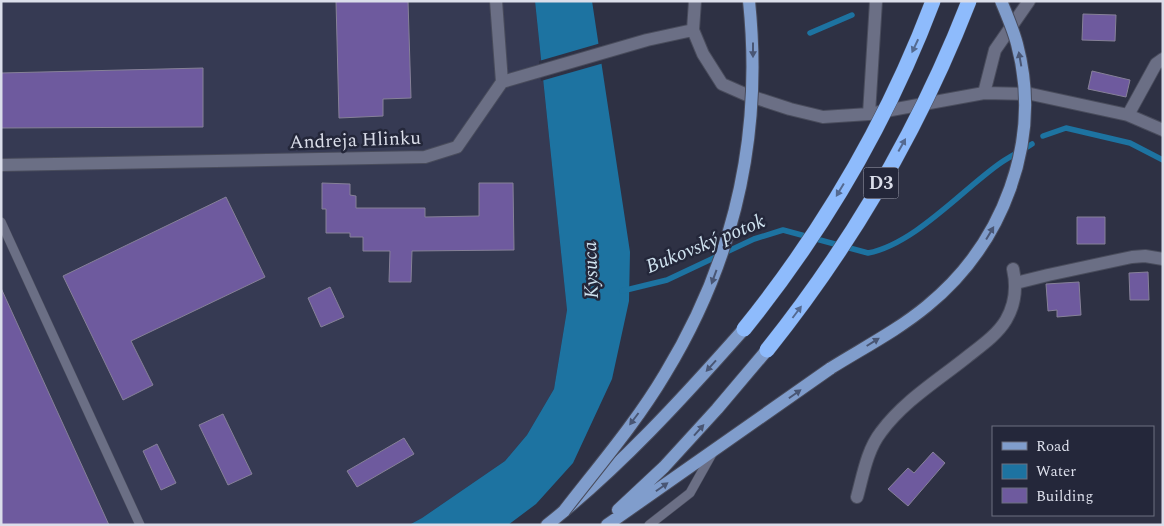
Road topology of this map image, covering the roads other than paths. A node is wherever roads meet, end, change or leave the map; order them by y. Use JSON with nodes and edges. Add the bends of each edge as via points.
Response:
{"nodes":[{"id":1,"x":496,"y":1,"type":"edge"},
{"id":2,"x":695,"y":1,"type":"edge"},
{"id":3,"x":750,"y":1,"type":"edge"},
{"id":4,"x":876,"y":1,"type":"edge"},
{"id":5,"x":933,"y":1,"type":"edge"},
{"id":6,"x":969,"y":1,"type":"edge"},
{"id":7,"x":1001,"y":1,"type":"edge"},
{"id":8,"x":1029,"y":1,"type":"edge"},
{"id":9,"x":693,"y":30,"type":"junction"},
{"id":10,"x":1163,"y":59,"type":"edge"},
{"id":11,"x":502,"y":82,"type":"junction"},
{"id":12,"x":984,"y":93,"type":"junction"},
{"id":13,"x":869,"y":114,"type":"junction"},
{"id":14,"x":1128,"y":115,"type":"junction"},
{"id":15,"x":1163,"y":130,"type":"edge"},
{"id":16,"x":1,"y":165,"type":"edge"},
{"id":17,"x":1,"y":222,"type":"edge"},
{"id":18,"x":1163,"y":260,"type":"edge"},
{"id":19,"x":1014,"y":268,"type":"dead end"},
{"id":20,"x":1016,"y":283,"type":"junction"},
{"id":21,"x":744,"y":329,"type":"joint"},
{"id":22,"x":767,"y":350,"type":"joint"},
{"id":23,"x":713,"y":452,"type":"junction"},
{"id":24,"x":857,"y":497,"type":"dead end"},
{"id":25,"x":564,"y":511,"type":"junction"},
{"id":26,"x":140,"y":525,"type":"edge"},
{"id":27,"x":547,"y":525,"type":"edge"},
{"id":28,"x":601,"y":525,"type":"edge"},
{"id":29,"x":607,"y":525,"type":"edge"},
{"id":30,"x":649,"y":525,"type":"edge"}],
"edges":[{"from":1,"to":11,"type":"street"},
{"from":2,"to":9,"type":"street"},
{"from":3,"to":25,"type":"main road","one_way":true,"bridge":true,"via":[[753,86],[749,138],[741,188],[725,247],[710,288],[665,375]]},
{"from":4,"to":13,"type":"street"},
{"from":5,"to":21,"type":"highway","number":"D3","one_way":true,"bridge":true,"via":[[887,107],[852,172],[777,288]]},
{"from":22,"to":6,"type":"highway","number":"D3","one_way":true,"bridge":true,"via":[[815,287],[878,189],[942,66]]},
{"from":23,"to":7,"type":"main road","one_way":true,"bridge":true,"via":[[832,368],[909,320],[942,293],[975,256],[1004,207],[1018,163],[1023,125],[1024,94],[1017,44]]},
{"from":8,"to":12,"type":"street","via":[[995,50]]},
{"from":9,"to":11,"type":"street"},
{"from":9,"to":13,"type":"street","via":[[703,54],[722,84],[773,104],[823,117]]},
{"from":10,"to":14,"type":"street","via":[[1156,64]]},
{"from":11,"to":16,"type":"street","name":"Andreja Hlinku","via":[[457,147],[425,157]]},
{"from":12,"to":13,"type":"street"},
{"from":12,"to":14,"type":"street","via":[[1031,94]]},
{"from":14,"to":15,"type":"street"},
{"from":17,"to":26,"type":"lane"},
{"from":18,"to":20,"type":"street","via":[[1132,257]]},
{"from":19,"to":20,"type":"street"},
{"from":20,"to":24,"type":"street","via":[[1010,311],[998,331],[915,397],[880,434],[867,461]]},
{"from":21,"to":25,"type":"main road","number":"D3","one_way":true,"bridge":true,"via":[[637,445]]},
{"from":28,"to":22,"type":"main road","number":"D3","one_way":true,"via":[[664,467]]},
{"from":29,"to":23,"type":"main road","one_way":true},
{"from":23,"to":30,"type":"lane","via":[[690,493]]},
{"from":25,"to":27,"type":"main road"}]}
